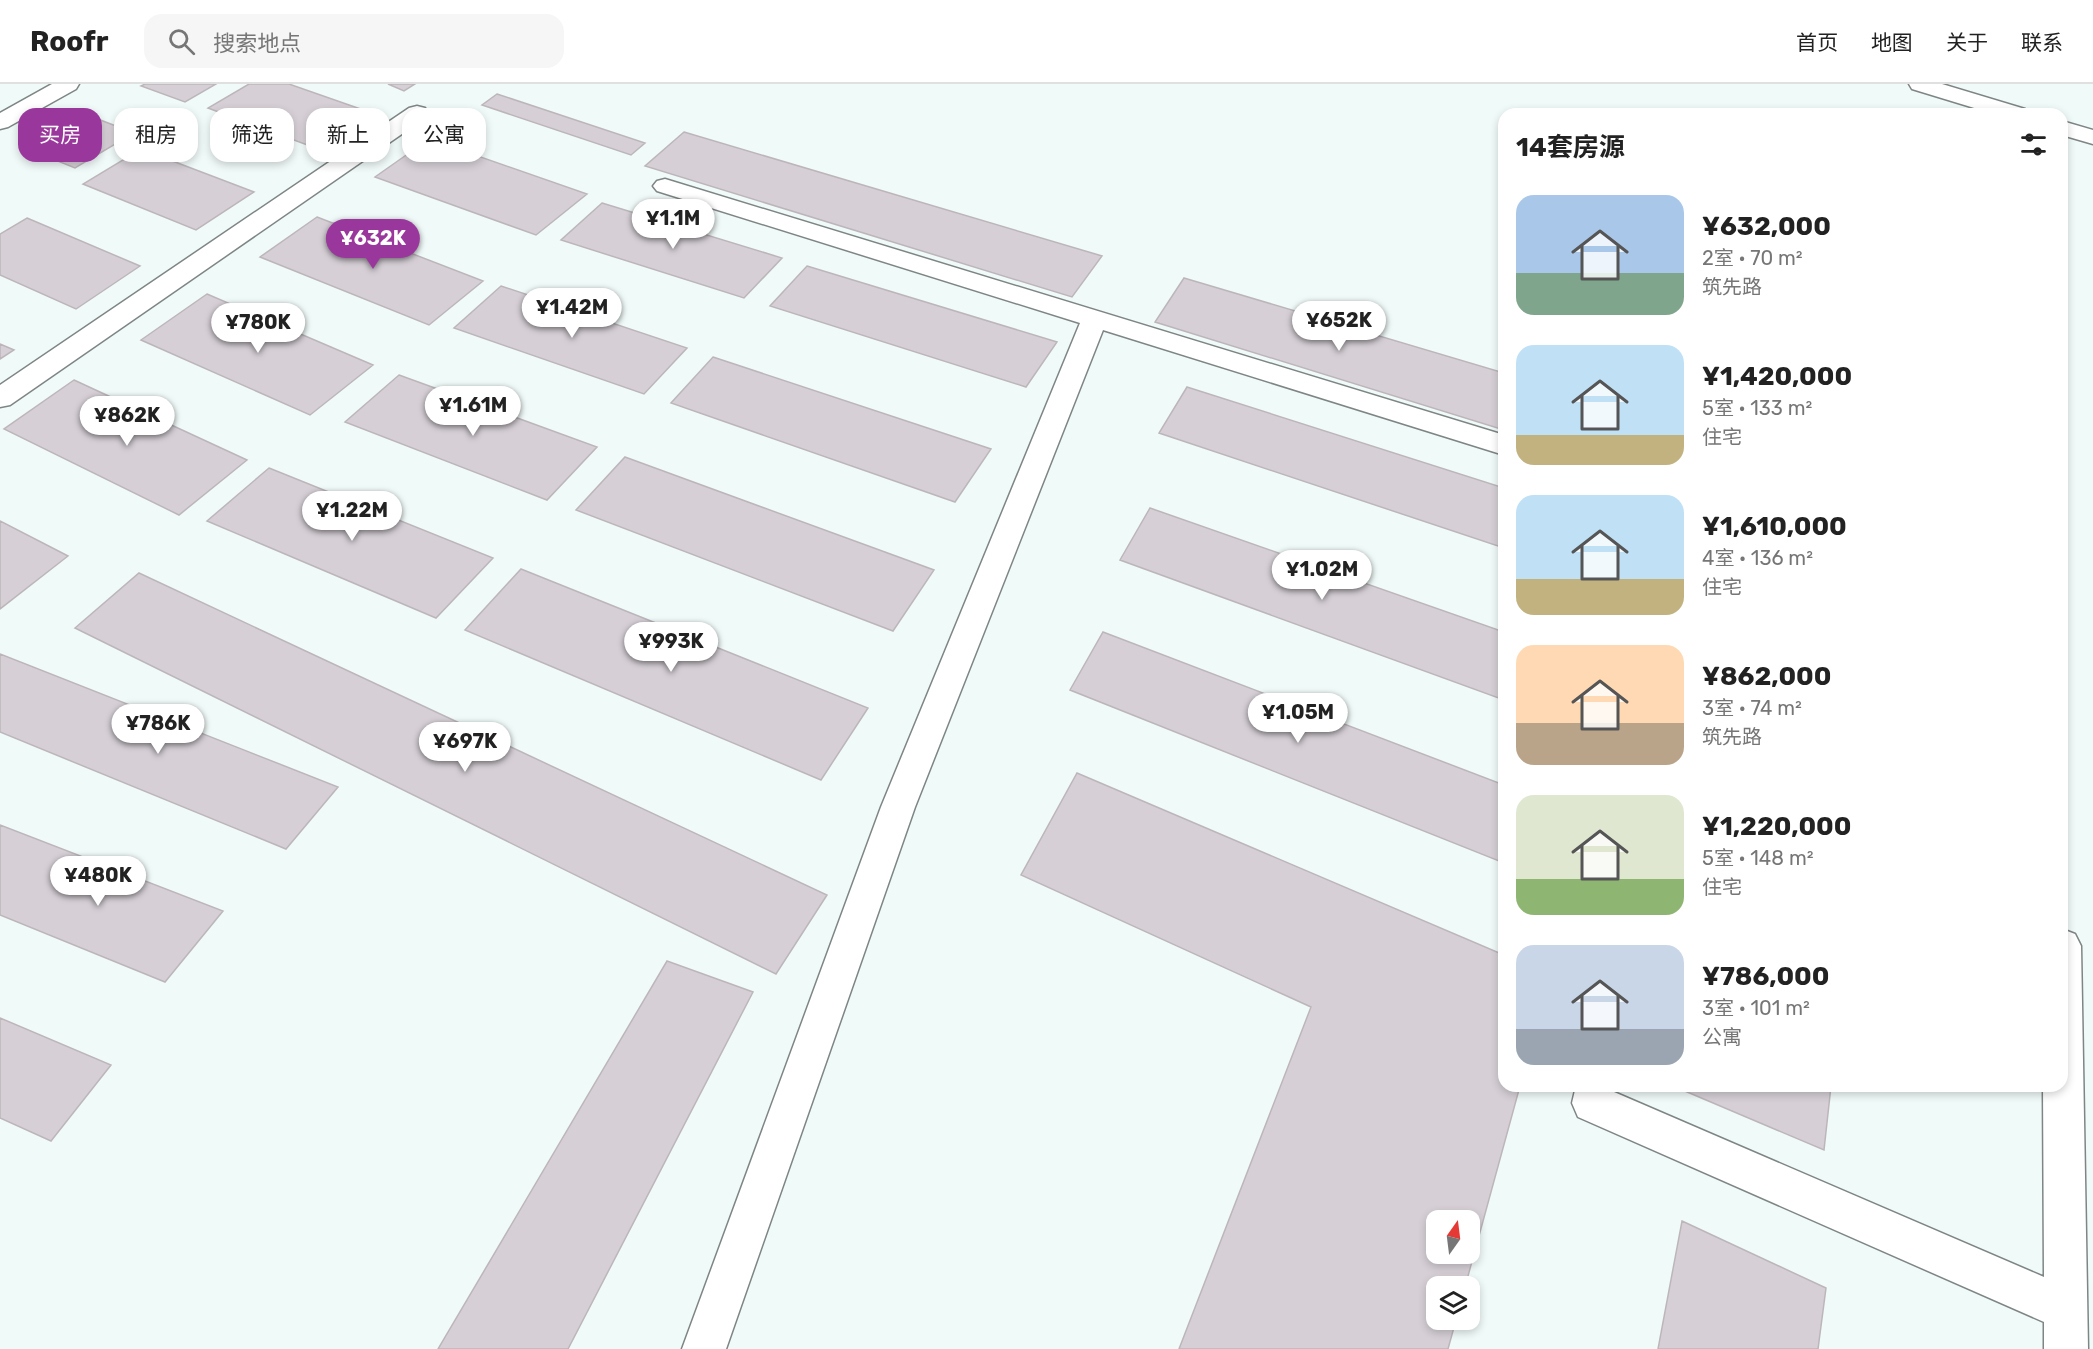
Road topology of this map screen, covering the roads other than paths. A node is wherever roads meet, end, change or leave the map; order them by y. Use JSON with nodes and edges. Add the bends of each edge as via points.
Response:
{"nodes":[{"id":1,"x":68,"y":84,"type":"edge"},
{"id":2,"x":1920,"y":84,"type":"edge"},
{"id":3,"x":1998,"y":108,"type":"edge"},
{"id":4,"x":0,"y":122,"type":"edge"},
{"id":5,"x":402,"y":123,"type":"edge"},
{"id":6,"x":2068,"y":130,"type":"edge"},
{"id":7,"x":2093,"y":137,"type":"edge"},
{"id":8,"x":665,"y":186,"type":"dead end"},
{"id":9,"x":1095,"y":319,"type":"junction"},
{"id":10,"x":0,"y":398,"type":"edge"},
{"id":11,"x":1498,"y":443,"type":"edge"},
{"id":12,"x":1595,"y":1092,"type":"edge"},
{"id":13,"x":2064,"y":1092,"type":"edge"},
{"id":14,"x":2066,"y":1329,"type":"edge"},
{"id":15,"x":705,"y":1349,"type":"edge"}],
"edges":[{"from":1,"to":4,"type":"street"},
{"from":2,"to":3,"type":"street"},
{"from":5,"to":10,"type":"street"},
{"from":6,"to":7,"type":"street"},
{"from":8,"to":9,"type":"street"},
{"from":9,"to":11,"type":"street"},
{"from":9,"to":15,"type":"street","via":[[898,807]]},
{"from":12,"to":14,"type":"street","via":[[1592,1103]]},
{"from":13,"to":14,"type":"street"}]}
